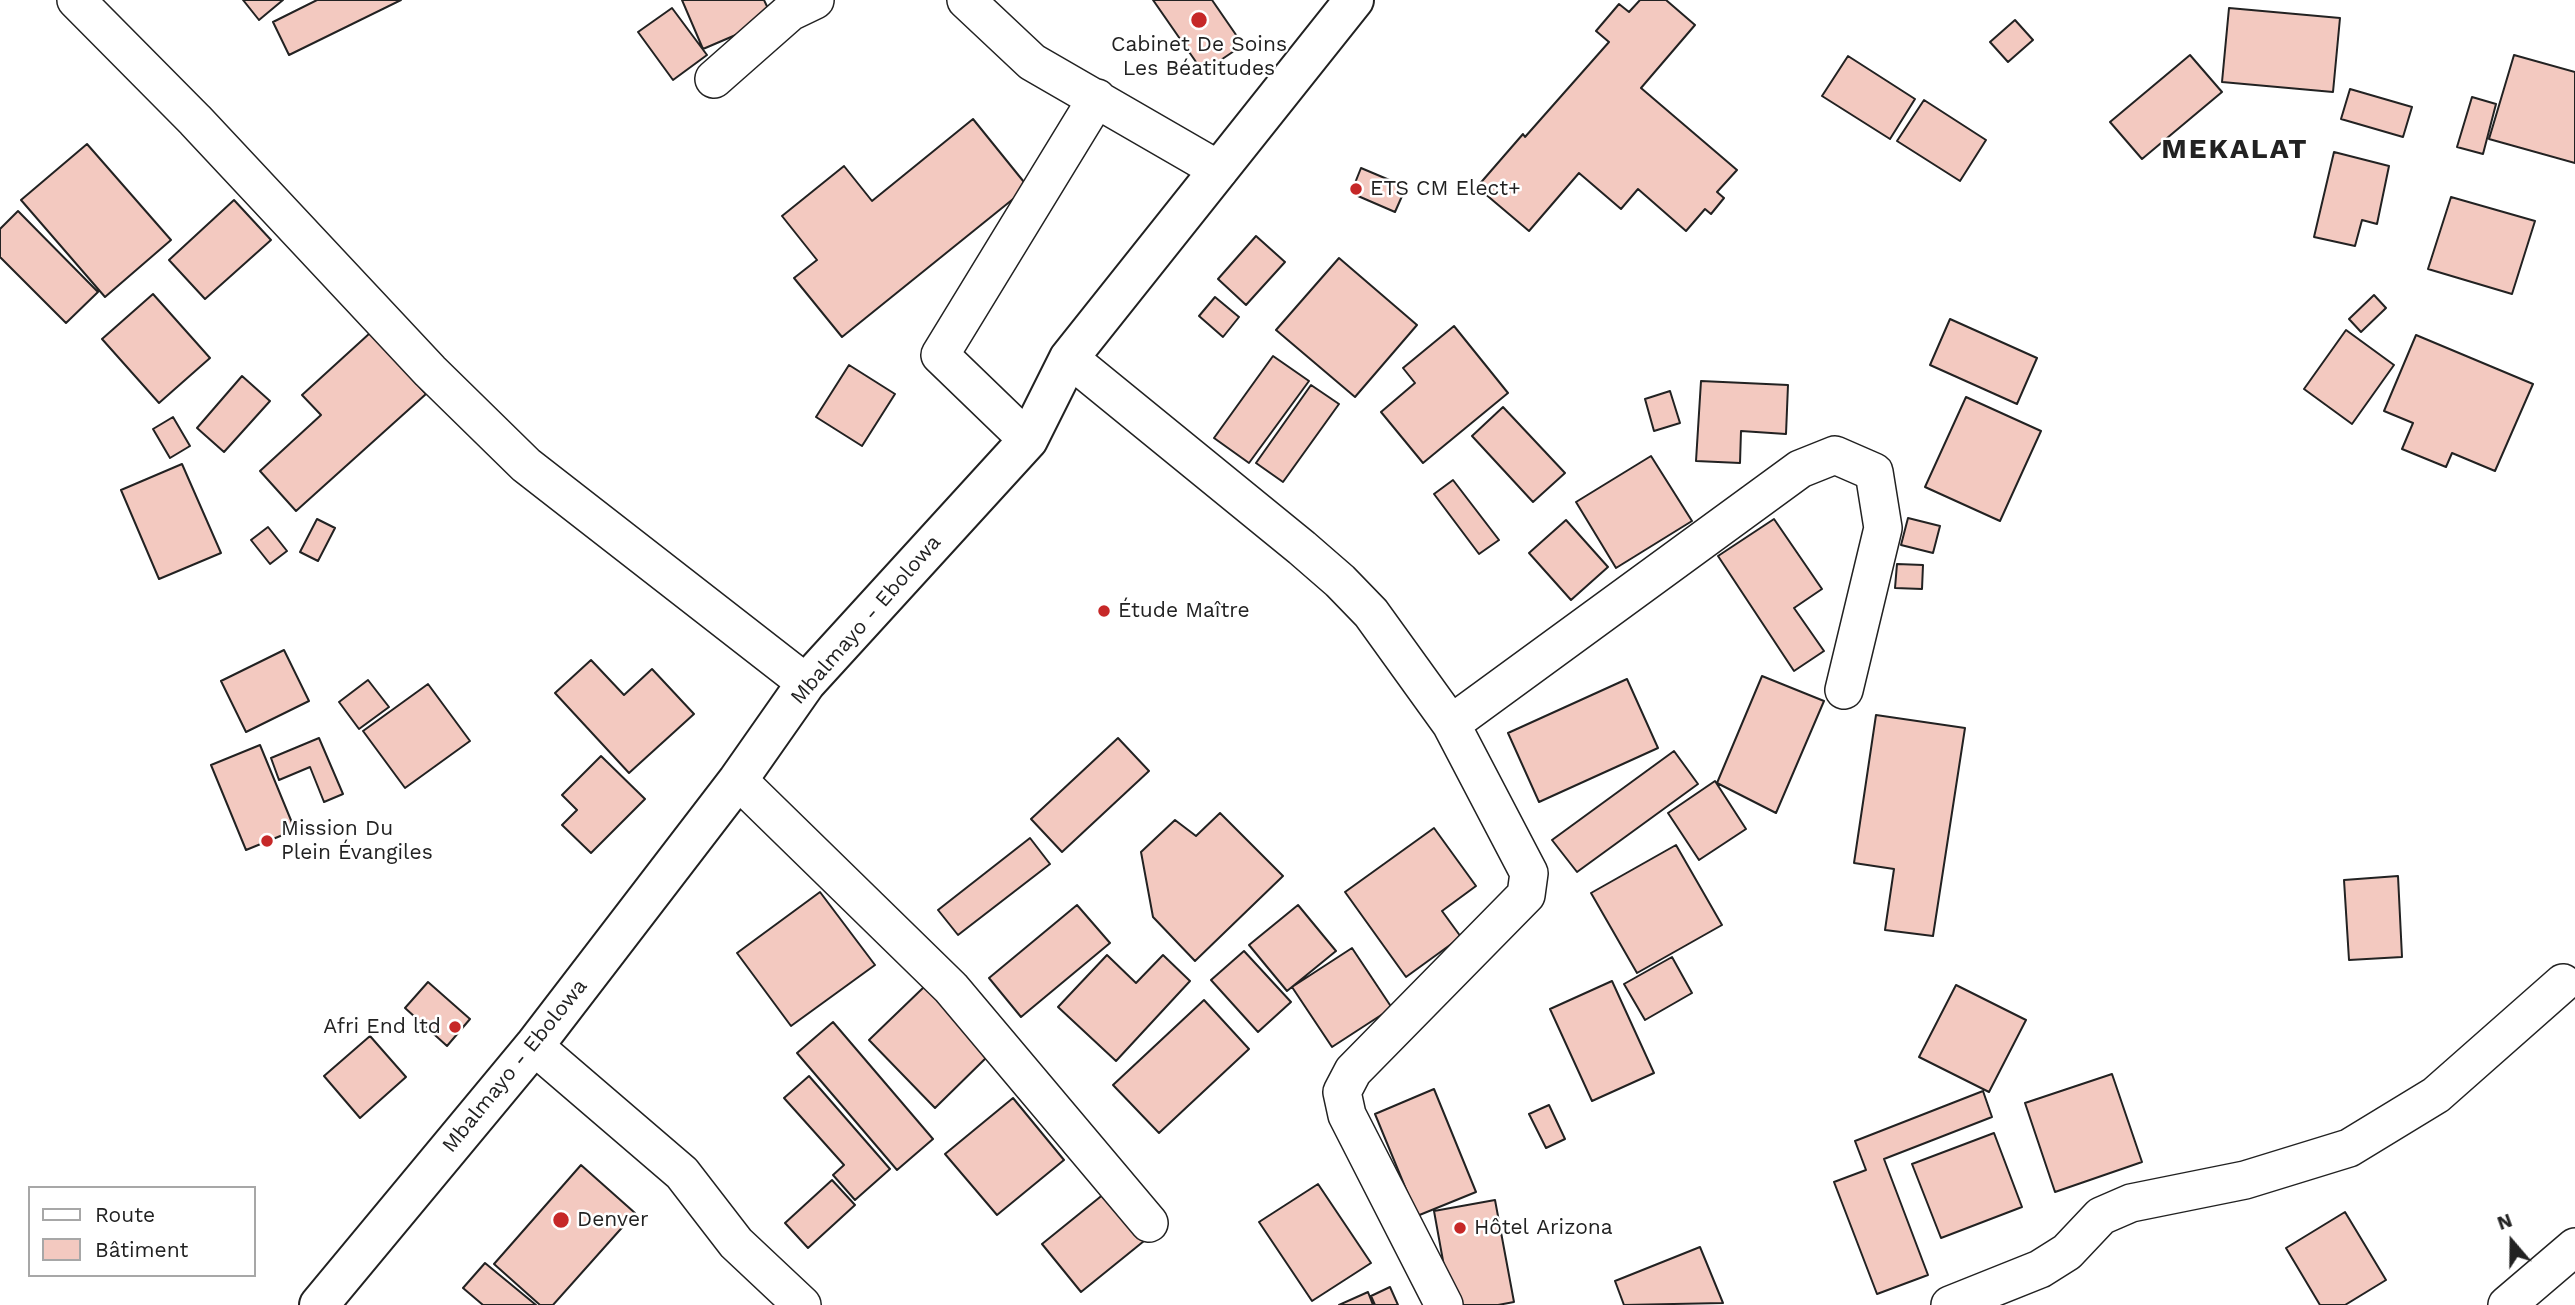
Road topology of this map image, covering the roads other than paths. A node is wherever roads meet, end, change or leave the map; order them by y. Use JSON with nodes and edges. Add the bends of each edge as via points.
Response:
{"nodes":[{"id":1,"x":76,"y":0,"type":"edge"},
{"id":2,"x":816,"y":0,"type":"edge"},
{"id":3,"x":966,"y":0,"type":"edge"},
{"id":4,"x":1354,"y":0,"type":"edge"},
{"id":5,"x":714,"y":79,"type":"dead end"},
{"id":6,"x":1097,"y":98,"type":"junction"},
{"id":7,"x":1219,"y":170,"type":"junction"},
{"id":8,"x":1069,"y":358,"type":"junction"},
{"id":9,"x":1028,"y":440,"type":"junction"},
{"id":10,"x":806,"y":683,"type":"junction"},
{"id":11,"x":1844,"y":690,"type":"dead end"},
{"id":12,"x":1451,"y":724,"type":"junction"},
{"id":13,"x":738,"y":780,"type":"junction"},
{"id":14,"x":2563,"y":983,"type":"dead end"},
{"id":15,"x":534,"y":1046,"type":"junction"},
{"id":16,"x":1149,"y":1223,"type":"dead end"},
{"id":17,"x":2575,"y":1247,"type":"edge"},
{"id":18,"x":319,"y":1305,"type":"edge"},
{"id":19,"x":802,"y":1305,"type":"edge"},
{"id":20,"x":1444,"y":1305,"type":"edge"},
{"id":21,"x":1950,"y":1305,"type":"edge"},
{"id":22,"x":2507,"y":1305,"type":"edge"}],
"edges":[{"from":1,"to":10,"type":"street","via":[[430,371],[526,465]]},
{"from":2,"to":5,"type":"street","via":[[790,12]]},
{"from":3,"to":6,"type":"street","via":[[1032,62]]},
{"from":4,"to":7,"type":"highway","name":"Mbalmayo - Ebolowa"},
{"from":6,"to":7,"type":"street"},
{"from":6,"to":9,"type":"street","via":[[940,355]]},
{"from":7,"to":8,"type":"highway","name":"Mbalmayo - Ebolowa"},
{"from":8,"to":9,"type":"highway","name":"Mbalmayo - Ebolowa"},
{"from":8,"to":12,"type":"street","via":[[1340,581],[1371,613]]},
{"from":9,"to":10,"type":"highway","name":"Mbalmayo - Ebolowa"},
{"from":10,"to":13,"type":"highway","name":"Mbalmayo - Ebolowa"},
{"from":11,"to":12,"type":"street","via":[[1883,528],[1874,472],[1835,455],[1800,468]]},
{"from":12,"to":20,"type":"street","via":[[1529,873],[1526,894],[1353,1071],[1342,1092],[1347,1115]]},
{"from":13,"to":15,"type":"highway","name":"Mbalmayo - Ebolowa"},
{"from":13,"to":16,"type":"street","via":[[951,988]]},
{"from":14,"to":21,"type":"street","via":[[2436,1095],[2349,1148],[2245,1180],[2131,1203],[2102,1216],[2067,1252],[2040,1269]]},
{"from":15,"to":18,"type":"highway","name":"Mbalmayo - Ebolowa"},
{"from":15,"to":19,"type":"street","via":[[682,1173],[736,1243]]},
{"from":17,"to":22,"type":"street"}]}
